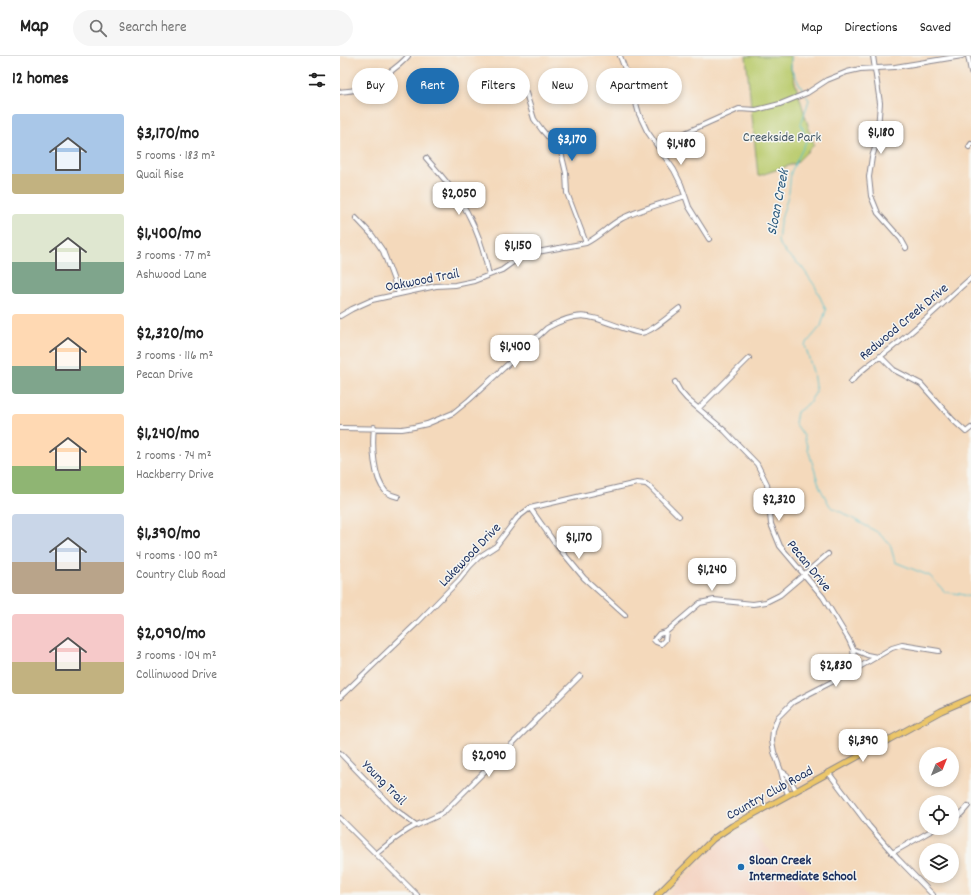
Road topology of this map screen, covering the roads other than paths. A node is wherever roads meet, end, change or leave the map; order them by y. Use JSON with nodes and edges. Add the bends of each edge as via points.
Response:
{"nodes":[{"id":1,"x":408,"y":56,"type":"edge"},
{"id":2,"x":620,"y":56,"type":"edge"},
{"id":3,"x":873,"y":56,"type":"edge"},
{"id":4,"x":962,"y":56,"type":"edge"},
{"id":5,"x":968,"y":56,"type":"edge"},
{"id":6,"x":874,"y":68,"type":"junction"},
{"id":7,"x":971,"y":72,"type":"edge"},
{"id":8,"x":340,"y":92,"type":"edge"},
{"id":9,"x":529,"y":104,"type":"edge"},
{"id":10,"x":658,"y":145,"type":"junction"},
{"id":11,"x":426,"y":158,"type":"dead end"},
{"id":12,"x":685,"y":196,"type":"junction"},
{"id":13,"x":356,"y":218,"type":"dead end"},
{"id":14,"x":709,"y":239,"type":"dead end"},
{"id":15,"x":586,"y":243,"type":"junction"},
{"id":16,"x":906,"y":248,"type":"dead end"},
{"id":17,"x":489,"y":275,"type":"junction"},
{"id":18,"x":971,"y":278,"type":"edge"},
{"id":19,"x":399,"y":294,"type":"junction"},
{"id":20,"x":680,"y":308,"type":"dead end"},
{"id":21,"x":340,"y":316,"type":"edge"},
{"id":22,"x":880,"y":356,"type":"junction"},
{"id":23,"x":749,"y":358,"type":"dead end"},
{"id":24,"x":675,"y":382,"type":"dead end"},
{"id":25,"x":851,"y":382,"type":"dead end"},
{"id":26,"x":699,"y":408,"type":"junction"},
{"id":27,"x":374,"y":427,"type":"junction"},
{"id":28,"x":340,"y":428,"type":"edge"},
{"id":29,"x":971,"y":428,"type":"edge"},
{"id":30,"x":398,"y":497,"type":"dead end"},
{"id":31,"x":530,"y":508,"type":"junction"},
{"id":32,"x":679,"y":516,"type":"dead end"},
{"id":33,"x":828,"y":554,"type":"dead end"},
{"id":34,"x":805,"y":575,"type":"junction"},
{"id":35,"x":625,"y":615,"type":"dead end"},
{"id":36,"x":666,"y":632,"type":"dead end"},
{"id":37,"x":853,"y":649,"type":"junction"},
{"id":38,"x":939,"y":651,"type":"dead end"},
{"id":39,"x":877,"y":657,"type":"junction"},
{"id":40,"x":849,"y":673,"type":"junction"},
{"id":41,"x":580,"y":676,"type":"dead end"},
{"id":42,"x":340,"y":697,"type":"edge"},
{"id":43,"x":971,"y":698,"type":"edge"},
{"id":44,"x":340,"y":753,"type":"edge"},
{"id":45,"x":781,"y":771,"type":"junction"},
{"id":46,"x":828,"y":772,"type":"junction"},
{"id":47,"x":796,"y":790,"type":"junction"},
{"id":48,"x":788,"y":794,"type":"junction"},
{"id":49,"x":968,"y":806,"type":"dead end"},
{"id":50,"x":959,"y":815,"type":"edge"},
{"id":51,"x":340,"y":818,"type":"edge"},
{"id":52,"x":416,"y":825,"type":"junction"},
{"id":53,"x":924,"y":835,"type":"edge"},
{"id":54,"x":892,"y":853,"type":"junction"},
{"id":55,"x":376,"y":854,"type":"junction"},
{"id":56,"x":417,"y":895,"type":"edge"},
{"id":57,"x":657,"y":895,"type":"edge"},
{"id":58,"x":933,"y":895,"type":"edge"}],
"edges":[{"from":1,"to":8,"type":"street","via":[[395,68],[367,86]]},
{"from":2,"to":10,"type":"street","via":[[639,114]]},
{"from":3,"to":6,"type":"street"},
{"from":4,"to":6,"type":"street"},
{"from":5,"to":7,"type":"street"},
{"from":6,"to":10,"type":"street","via":[[847,72],[789,100],[763,109],[739,109]]},
{"from":6,"to":16,"type":"street","via":[[880,103],[877,142],[869,177],[872,196],[878,213],[901,238]]},
{"from":9,"to":15,"type":"street","via":[[534,119],[561,152],[567,193]]},
{"from":10,"to":12,"type":"street","via":[[674,170]]},
{"from":11,"to":17,"type":"street","via":[[452,189],[471,219]]},
{"from":12,"to":14,"type":"street","via":[[688,207]]},
{"from":12,"to":15,"type":"street","name":"Oakwood Trail","via":[[623,218]]},
{"from":13,"to":19,"type":"street","via":[[383,251]]},
{"from":15,"to":17,"type":"street","name":"Oakwood Trail","via":[[532,253]]},
{"from":17,"to":19,"type":"street","name":"Oakwood Trail","via":[[463,283]]},
{"from":18,"to":22,"type":"street","name":"Redwood Creek Drive","via":[[924,321]]},
{"from":19,"to":21,"type":"street","name":"Oakwood Trail","via":[[372,300]]},
{"from":20,"to":27,"type":"street","via":[[651,331],[642,333],[591,316],[575,316],[561,320],[547,328],[453,413],[414,427]]},
{"from":22,"to":25,"type":"street","name":"Redwood Creek Drive","via":[[860,371]]},
{"from":22,"to":29,"type":"street","via":[[894,370],[921,384],[966,432]]},
{"from":23,"to":26,"type":"street"},
{"from":24,"to":26,"type":"street","name":"Pecan Drive","via":[[687,399]]},
{"from":26,"to":34,"type":"street","name":"Pecan Drive","via":[[757,464],[767,484],[771,524],[775,536],[780,546]]},
{"from":27,"to":28,"type":"street"},
{"from":27,"to":30,"type":"street","via":[[372,438],[378,480],[387,492]]},
{"from":31,"to":32,"type":"street","name":"Lakewood Drive","via":[[637,483],[646,484]]},
{"from":31,"to":35,"type":"street","via":[[584,578]]},
{"from":31,"to":42,"type":"street","name":"Lakewood Drive","via":[[517,518],[496,546],[479,557],[417,623]]},
{"from":33,"to":34,"type":"street"},
{"from":34,"to":36,"type":"street","via":[[780,595],[766,602],[753,604],[714,600],[700,603]]},
{"from":34,"to":37,"type":"street","name":"Pecan Drive","via":[[823,597]]},
{"from":37,"to":39,"type":"street"},
{"from":37,"to":40,"type":"street","via":[[854,659]]},
{"from":38,"to":39,"type":"street","via":[[902,645]]},
{"from":39,"to":40,"type":"street"},
{"from":40,"to":45,"type":"street","via":[[793,702],[778,717],[772,741]]},
{"from":41,"to":52,"type":"street","via":[[444,812]]},
{"from":43,"to":46,"type":"main road","name":"Country Club Road","via":[[941,711]]},
{"from":44,"to":52,"type":"street","name":"Young Trail","via":[[392,807]]},
{"from":45,"to":47,"type":"street"},
{"from":45,"to":48,"type":"street"},
{"from":46,"to":47,"type":"main road","name":"Country Club Road"},
{"from":46,"to":54,"type":"street"},
{"from":47,"to":48,"type":"main road","name":"Country Club Road"},
{"from":48,"to":57,"type":"main road","name":"Country Club Road","via":[[732,826],[713,840]]},
{"from":49,"to":50,"type":"street"},
{"from":51,"to":55,"type":"street"},
{"from":52,"to":55,"type":"street"},
{"from":53,"to":54,"type":"street"},
{"from":54,"to":58,"type":"street"},
{"from":55,"to":56,"type":"street"}]}
